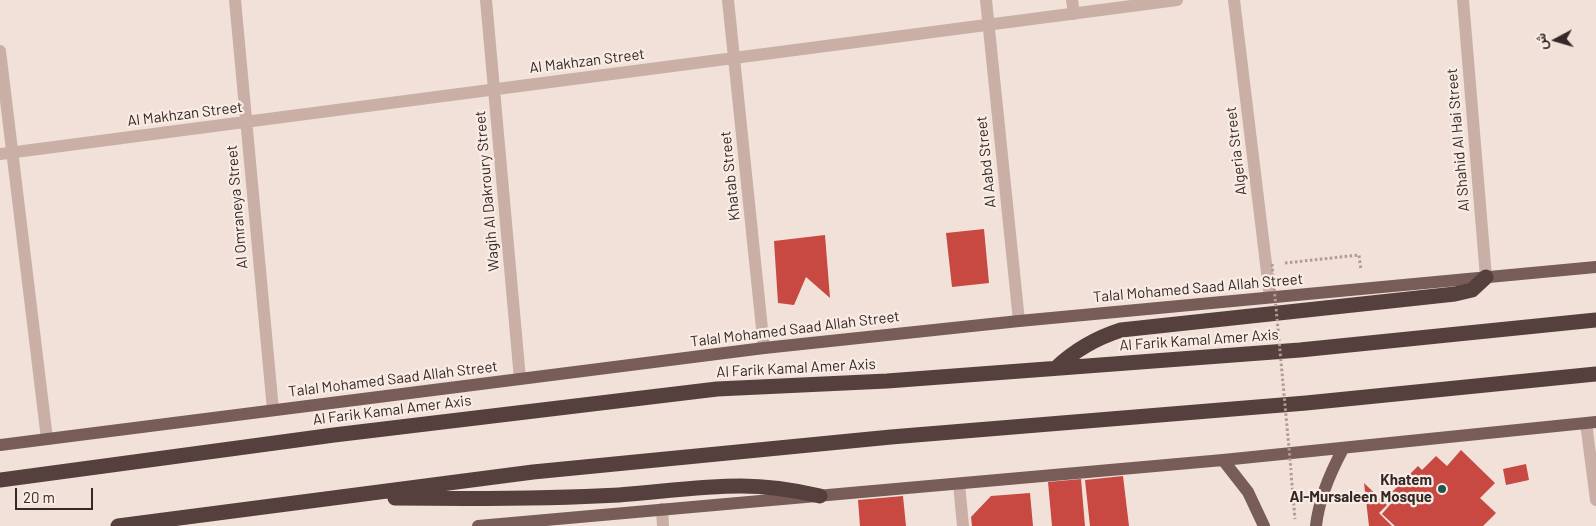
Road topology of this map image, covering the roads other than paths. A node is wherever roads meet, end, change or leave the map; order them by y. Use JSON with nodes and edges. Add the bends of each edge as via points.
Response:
{"nodes":[{"id":1,"x":235,"y":0,"type":"edge"},
{"id":2,"x":486,"y":0,"type":"edge"},
{"id":3,"x":728,"y":0,"type":"edge"},
{"id":4,"x":986,"y":0,"type":"edge"},
{"id":5,"x":1072,"y":0,"type":"edge"},
{"id":6,"x":1177,"y":0,"type":"edge"},
{"id":7,"x":1234,"y":0,"type":"edge"},
{"id":8,"x":1463,"y":0,"type":"edge"},
{"id":9,"x":1074,"y":14,"type":"junction"},
{"id":10,"x":988,"y":25,"type":"junction"},
{"id":11,"x":0,"y":51,"type":"edge"},
{"id":12,"x":734,"y":58,"type":"junction"},
{"id":13,"x":494,"y":90,"type":"junction"},
{"id":14,"x":246,"y":122,"type":"junction"},
{"id":15,"x":6,"y":154,"type":"edge"},
{"id":16,"x":1596,"y":267,"type":"edge"},
{"id":17,"x":1486,"y":277,"type":"junction"},
{"id":18,"x":1270,"y":297,"type":"junction"},
{"id":19,"x":1596,"y":320,"type":"edge"},
{"id":20,"x":1019,"y":321,"type":"junction"},
{"id":21,"x":764,"y":348,"type":"junction"},
{"id":22,"x":1056,"y":368,"type":"junction"},
{"id":23,"x":1596,"y":374,"type":"edge"},
{"id":24,"x":520,"y":379,"type":"junction"},
{"id":25,"x":273,"y":410,"type":"junction"},
{"id":26,"x":1591,"y":423,"type":"edge"},
{"id":27,"x":47,"y":439,"type":"junction"},
{"id":28,"x":0,"y":444,"type":"edge"},
{"id":29,"x":1343,"y":448,"type":"junction"},
{"id":30,"x":1223,"y":460,"type":"junction"},
{"id":31,"x":0,"y":480,"type":"edge"},
{"id":32,"x":959,"y":484,"type":"junction"},
{"id":33,"x":344,"y":496,"type":"junction"},
{"id":34,"x":820,"y":496,"type":"junction"},
{"id":35,"x":1596,"y":500,"type":"edge"},
{"id":36,"x":662,"y":509,"type":"junction"},
{"id":37,"x":502,"y":524,"type":"edge"},
{"id":38,"x":118,"y":526,"type":"edge"},
{"id":39,"x":478,"y":526,"type":"edge"},
{"id":40,"x":663,"y":526,"type":"edge"},
{"id":41,"x":963,"y":526,"type":"edge"},
{"id":42,"x":1264,"y":526,"type":"edge"},
{"id":43,"x":1316,"y":526,"type":"edge"}],
"edges":[{"from":1,"to":14,"type":"street","name":"Al Omraneya Street"},
{"from":2,"to":13,"type":"street","name":"Wagih Al Dakroury Street"},
{"from":3,"to":12,"type":"street","name":"Khatab Street"},
{"from":4,"to":10,"type":"street","name":"Al Aabd Street"},
{"from":5,"to":9,"type":"street"},
{"from":6,"to":9,"type":"street","name":"Al Makhzan Street"},
{"from":7,"to":18,"type":"street","name":"Algeria Street"},
{"from":8,"to":17,"type":"street","name":"Al Shahid Al Hai Street"},
{"from":9,"to":10,"type":"street","name":"Al Makhzan Street"},
{"from":10,"to":12,"type":"street","name":"Al Makhzan Street"},
{"from":10,"to":20,"type":"street","name":"Al Aabd Street"},
{"from":11,"to":15,"type":"street"},
{"from":12,"to":13,"type":"street","name":"Al Makhzan Street"},
{"from":12,"to":21,"type":"street","name":"Khatab Street"},
{"from":13,"to":14,"type":"street","name":"Al Makhzan Street"},
{"from":13,"to":24,"type":"street","name":"Wagih Al Dakroury Street"},
{"from":14,"to":15,"type":"street","name":"Al Makhzan Street"},
{"from":14,"to":25,"type":"street","name":"Al Omraneya Street"},
{"from":15,"to":27,"type":"street"},
{"from":16,"to":17,"type":"main road","name":"Talal Mohamed Saad Allah Street"},
{"from":17,"to":18,"type":"main road","name":"Talal Mohamed Saad Allah Street"},
{"from":17,"to":22,"type":"highway","via":[[1464,293],[1121,330],[1080,348]]},
{"from":18,"to":20,"type":"main road","name":"Talal Mohamed Saad Allah Street"},
{"from":19,"to":22,"type":"highway","name":"Al Farik Kamal Amer Axis","via":[[1300,350]]},
{"from":20,"to":21,"type":"main road","name":"Talal Mohamed Saad Allah Street"},
{"from":21,"to":24,"type":"main road","name":"Talal Mohamed Saad Allah Street"},
{"from":22,"to":31,"type":"highway","name":"Al Farik Kamal Amer Axis","via":[[887,381],[717,389],[334,435]]},
{"from":23,"to":33,"type":"highway","via":[[1306,403],[890,437],[533,472]]},
{"from":24,"to":25,"type":"main road","name":"Talal Mohamed Saad Allah Street"},
{"from":25,"to":27,"type":"main road","name":"Talal Mohamed Saad Allah Street"},
{"from":26,"to":29,"type":"main road"},
{"from":26,"to":35,"type":"street"},
{"from":27,"to":28,"type":"main road","name":"Talal Mohamed Saad Allah Street"},
{"from":29,"to":30,"type":"main road"},
{"from":29,"to":43,"type":"main road","via":[[1323,493]]},
{"from":30,"to":32,"type":"main road"},
{"from":30,"to":42,"type":"main road","via":[[1248,492]]},
{"from":32,"to":34,"type":"main road"},
{"from":32,"to":41,"type":"street"},
{"from":33,"to":34,"type":"highway","via":[[564,497],[740,486],[794,490]]},
{"from":33,"to":38,"type":"highway"},
{"from":34,"to":36,"type":"main road"},
{"from":36,"to":37,"type":"main road"},
{"from":36,"to":40,"type":"street"},
{"from":37,"to":39,"type":"main road"}]}
